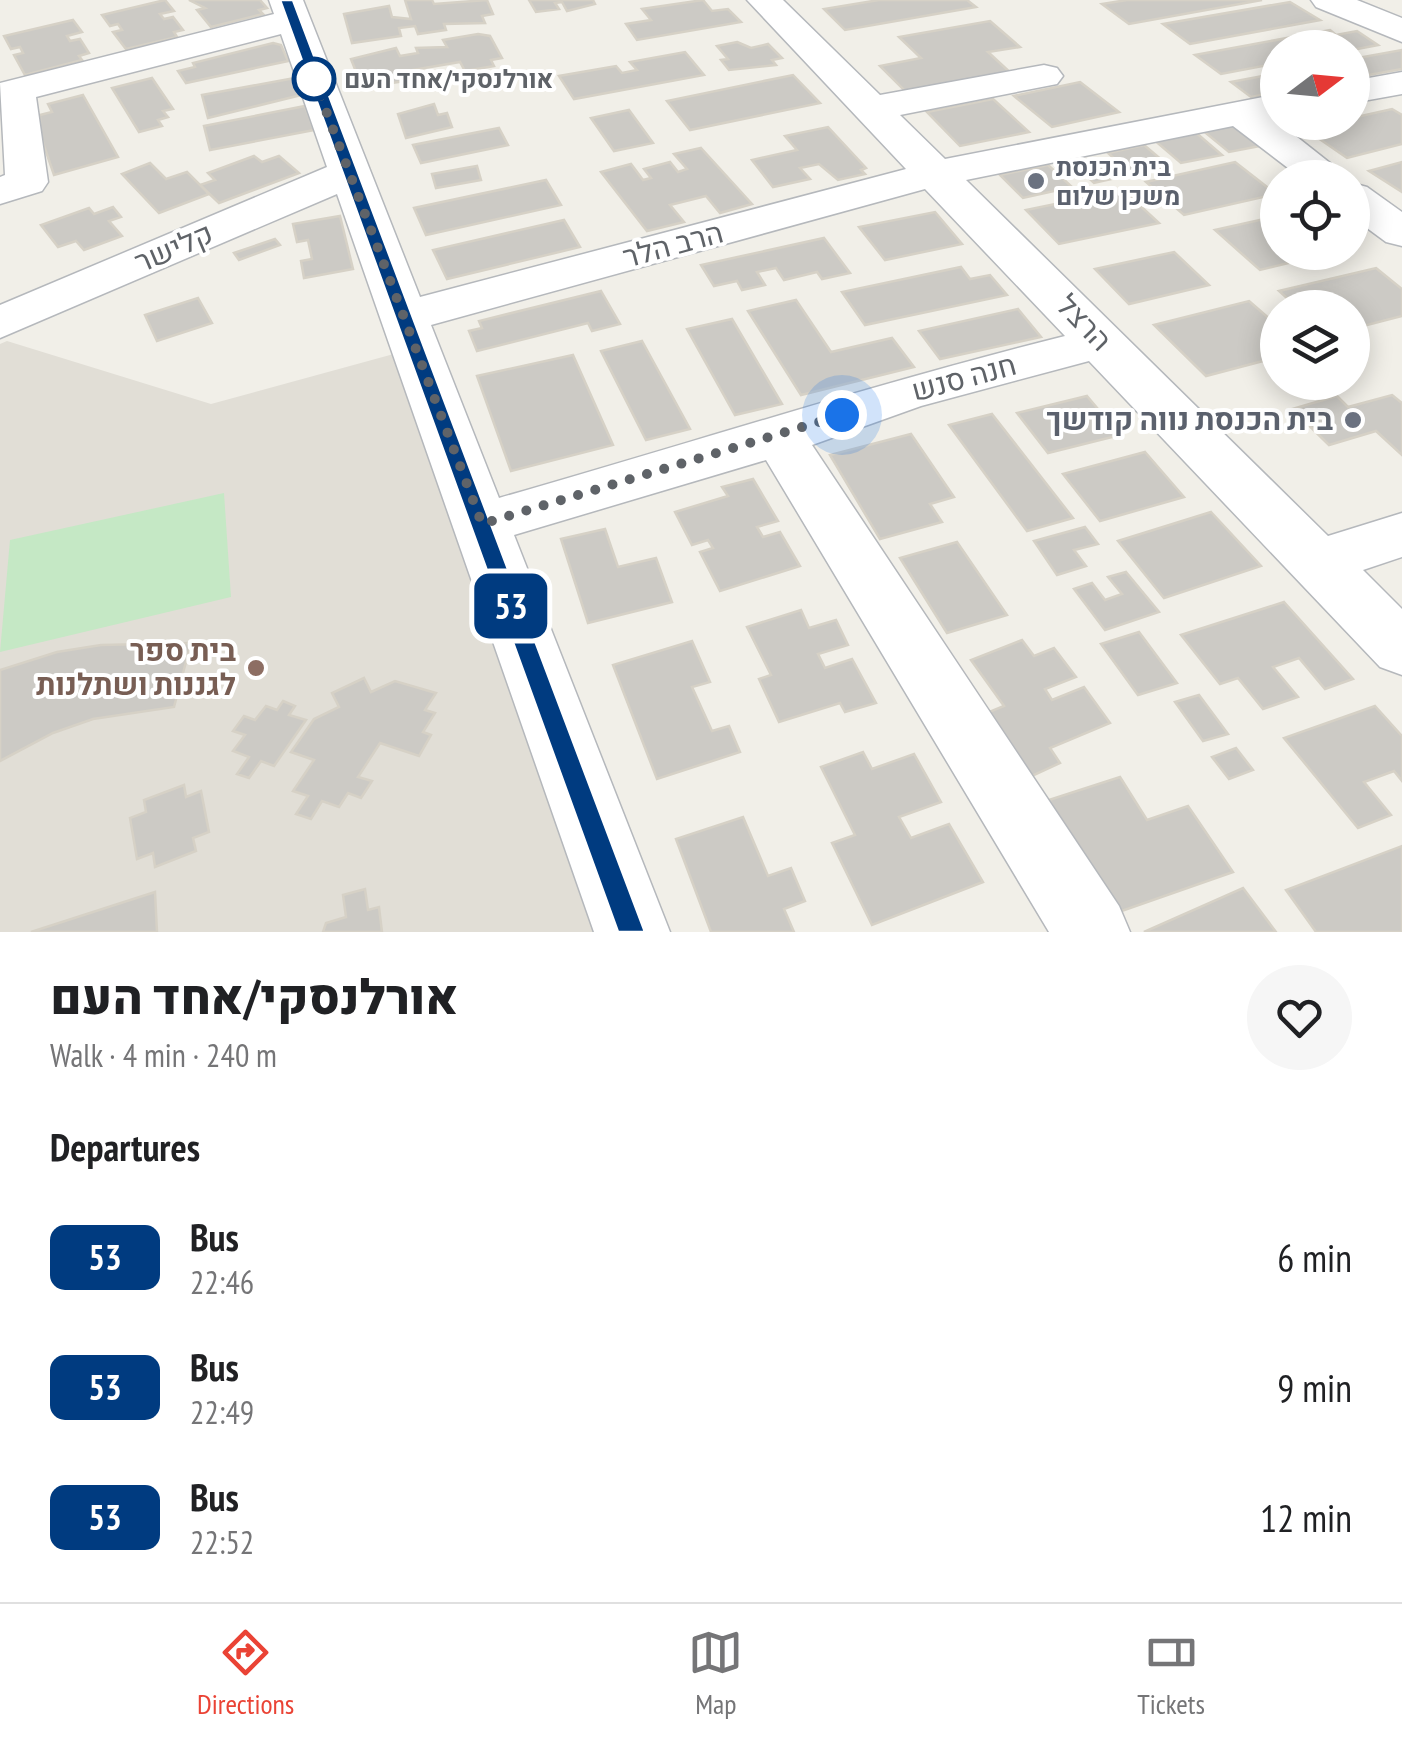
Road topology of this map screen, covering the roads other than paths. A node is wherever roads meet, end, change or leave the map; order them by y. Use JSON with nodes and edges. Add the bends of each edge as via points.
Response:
{"nodes":[{"id":1,"x":764,"y":0,"type":"edge"},
{"id":2,"x":1328,"y":0,"type":"edge"},
{"id":3,"x":1344,"y":0,"type":"edge"},
{"id":4,"x":290,"y":10,"type":"edge"},
{"id":5,"x":1402,"y":19,"type":"edge"},
{"id":6,"x":1402,"y":31,"type":"edge"},
{"id":7,"x":1044,"y":76,"type":"dead end"},
{"id":8,"x":1402,"y":83,"type":"edge"},
{"id":9,"x":1370,"y":89,"type":"edge"},
{"id":10,"x":8,"y":93,"type":"edge"},
{"id":11,"x":873,"y":108,"type":"junction"},
{"id":12,"x":1259,"y":108,"type":"edge"},
{"id":13,"x":1310,"y":160,"type":"edge"},
{"id":14,"x":348,"y":173,"type":"junction"},
{"id":15,"x":938,"y":174,"type":"junction"},
{"id":16,"x":0,"y":191,"type":"edge"},
{"id":17,"x":1370,"y":209,"type":"edge"},
{"id":18,"x":1402,"y":233,"type":"edge"},
{"id":19,"x":407,"y":316,"type":"junction"},
{"id":20,"x":0,"y":322,"type":"edge"},
{"id":21,"x":1103,"y":342,"type":"junction"},
{"id":22,"x":779,"y":437,"type":"junction"},
{"id":23,"x":482,"y":524,"type":"junction"},
{"id":24,"x":1402,"y":535,"type":"edge"},
{"id":25,"x":1317,"y":562,"type":"junction"},
{"id":26,"x":1402,"y":649,"type":"edge"},
{"id":27,"x":632,"y":932,"type":"edge"},
{"id":28,"x":1092,"y":932,"type":"edge"}],
"edges":[{"from":1,"to":11,"type":"street","name":"הרצל"},
{"from":2,"to":6,"type":"street"},
{"from":3,"to":5,"type":"street"},
{"from":4,"to":10,"type":"street"},
{"from":4,"to":14,"type":"street"},
{"from":7,"to":11,"type":"street"},
{"from":8,"to":9,"type":"street"},
{"from":10,"to":16,"type":"street","via":[[27,182]]},
{"from":11,"to":15,"type":"street","name":"הרצל"},
{"from":12,"to":13,"type":"street"},
{"from":12,"to":15,"type":"street","name":"הרב הלר"},
{"from":14,"to":19,"type":"street"},
{"from":14,"to":20,"type":"street","name":"קלישר"},
{"from":15,"to":19,"type":"street","name":"הרב הלר"},
{"from":15,"to":21,"type":"street","name":"הרצל"},
{"from":17,"to":18,"type":"street"},
{"from":19,"to":23,"type":"street"},
{"from":21,"to":22,"type":"street","name":"חנה סנש","via":[[906,393]]},
{"from":21,"to":25,"type":"street","name":"הרצל"},
{"from":22,"to":23,"type":"street","name":"חנה סנש"},
{"from":22,"to":28,"type":"street"},
{"from":23,"to":27,"type":"street"},
{"from":24,"to":25,"type":"street"},
{"from":25,"to":26,"type":"street","name":"הרצל"}]}
